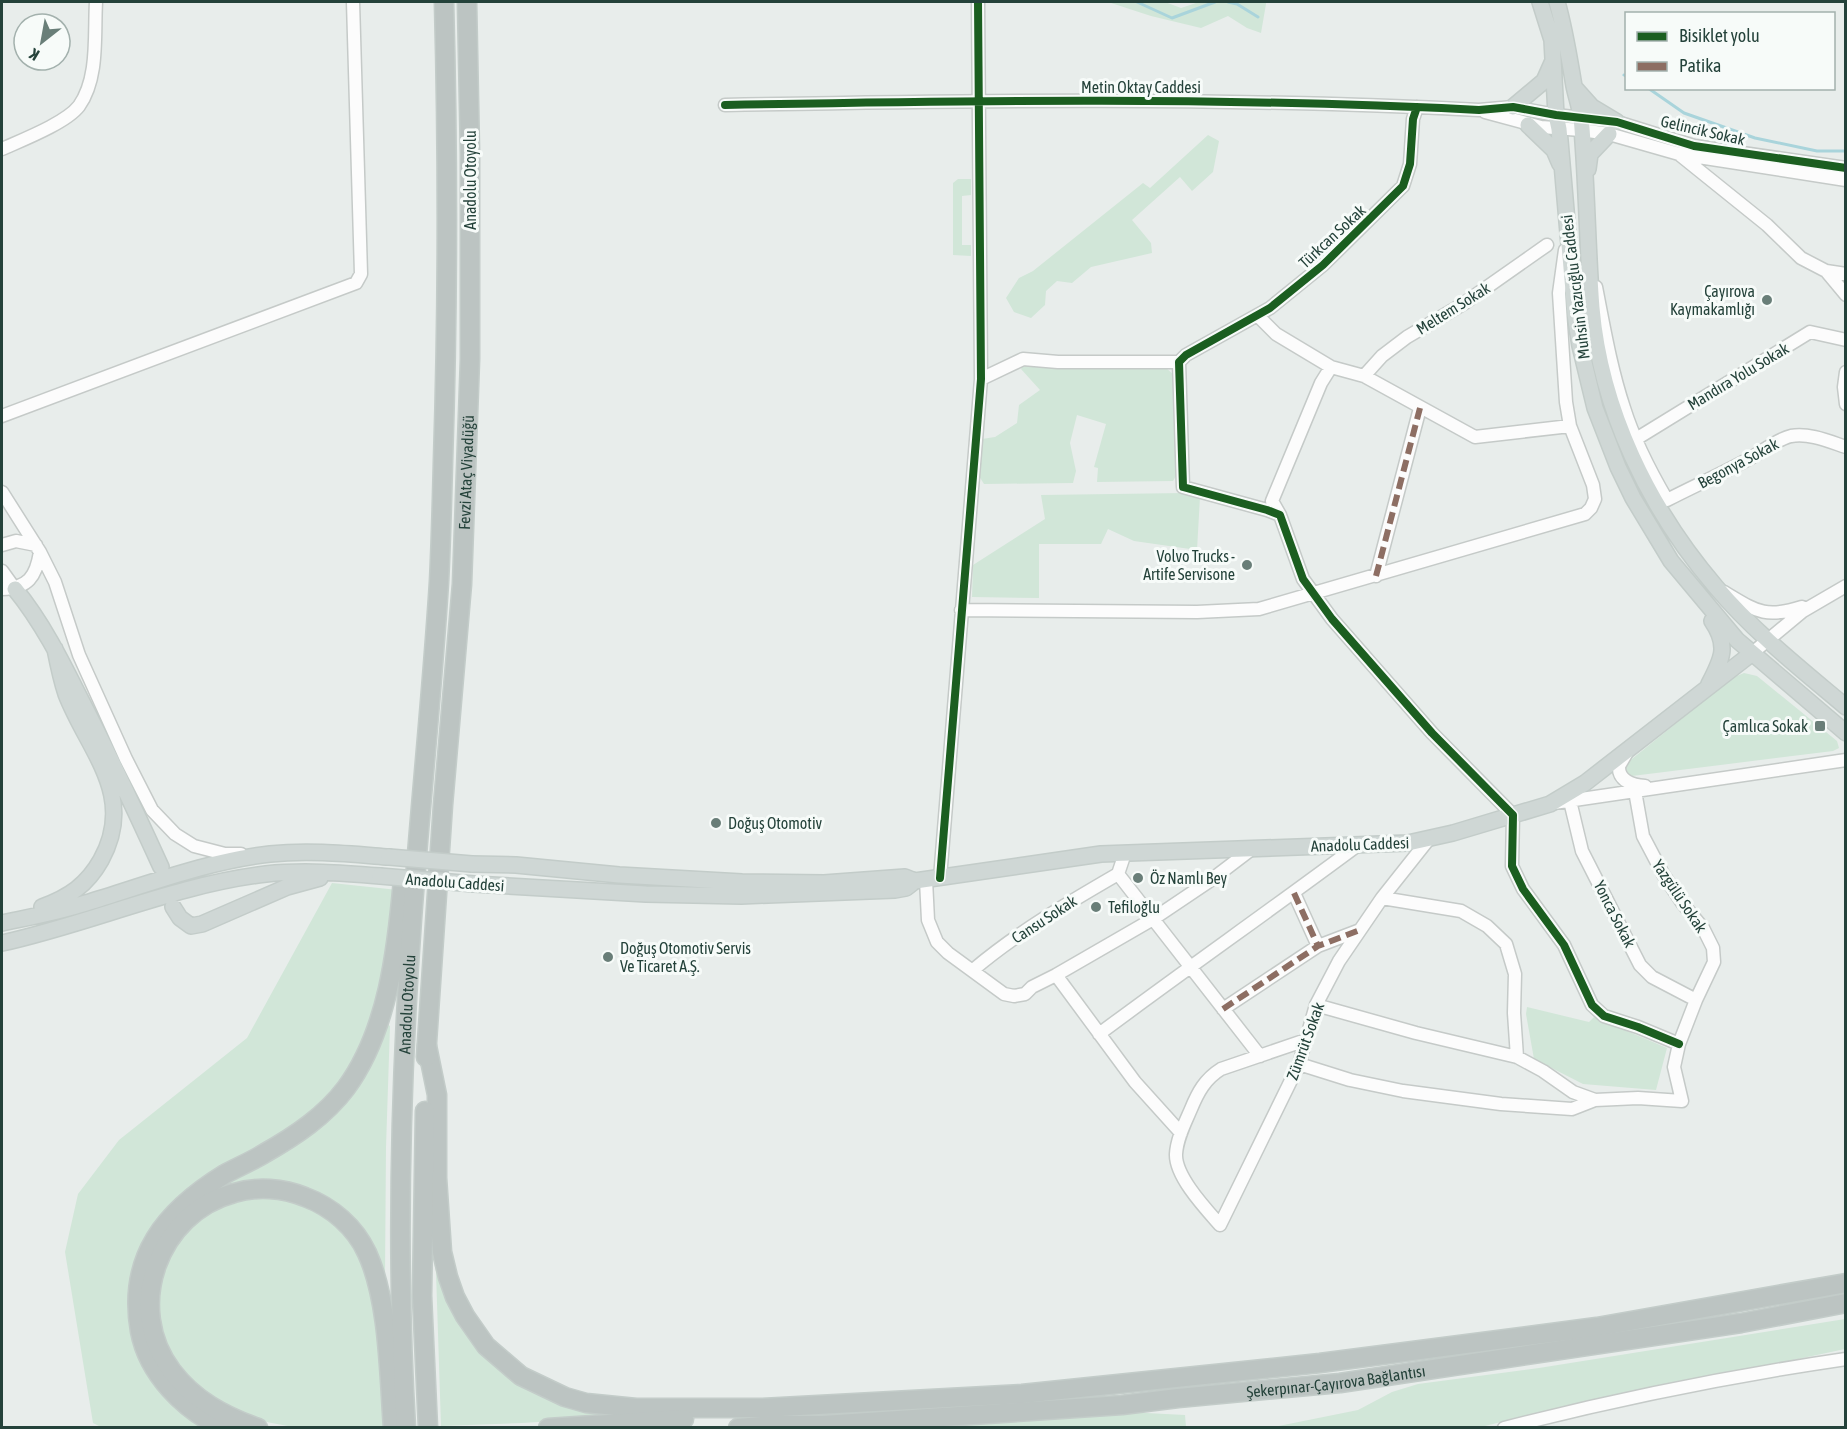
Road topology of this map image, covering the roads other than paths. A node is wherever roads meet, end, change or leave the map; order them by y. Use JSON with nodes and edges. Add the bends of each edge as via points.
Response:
{"nodes":[{"id":1,"x":96,"y":2,"type":"edge"},
{"id":2,"x":353,"y":2,"type":"edge"},
{"id":3,"x":444,"y":2,"type":"edge"},
{"id":4,"x":467,"y":2,"type":"edge"},
{"id":5,"x":978,"y":2,"type":"edge"},
{"id":6,"x":1540,"y":2,"type":"edge"},
{"id":7,"x":1557,"y":2,"type":"edge"},
{"id":8,"x":1553,"y":60,"type":"junction"},
{"id":9,"x":1574,"y":88,"type":"junction"},
{"id":10,"x":979,"y":100,"type":"junction"},
{"id":11,"x":725,"y":105,"type":"dead end"},
{"id":12,"x":1417,"y":107,"type":"junction"},
{"id":13,"x":1513,"y":107,"type":"junction"},
{"id":14,"x":1479,"y":110,"type":"junction"},
{"id":15,"x":1558,"y":122,"type":"junction"},
{"id":16,"x":1581,"y":123,"type":"junction"},
{"id":17,"x":1528,"y":125,"type":"junction"},
{"id":18,"x":1613,"y":128,"type":"junction"},
{"id":19,"x":1650,"y":132,"type":"junction"},
{"id":20,"x":2,"y":149,"type":"edge"},
{"id":21,"x":1679,"y":154,"type":"junction"},
{"id":22,"x":1562,"y":167,"type":"junction"},
{"id":23,"x":1845,"y":168,"type":"edge"},
{"id":24,"x":1845,"y":180,"type":"edge"},
{"id":25,"x":1586,"y":184,"type":"junction"},
{"id":26,"x":1568,"y":227,"type":"junction"},
{"id":27,"x":1589,"y":243,"type":"junction"},
{"id":28,"x":1547,"y":245,"type":"dead end"},
{"id":29,"x":1826,"y":271,"type":"junction"},
{"id":30,"x":1845,"y":274,"type":"edge"},
{"id":31,"x":1845,"y":295,"type":"edge"},
{"id":32,"x":1258,"y":316,"type":"junction"},
{"id":33,"x":1845,"y":340,"type":"edge"},
{"id":34,"x":446,"y":357,"type":"joint"},
{"id":35,"x":470,"y":359,"type":"joint"},
{"id":36,"x":1179,"y":362,"type":"junction"},
{"id":37,"x":1331,"y":367,"type":"junction"},
{"id":38,"x":1845,"y":372,"type":"edge"},
{"id":39,"x":1364,"y":376,"type":"junction"},
{"id":40,"x":981,"y":379,"type":"junction"},
{"id":41,"x":1845,"y":404,"type":"edge"},
{"id":42,"x":1420,"y":408,"type":"junction"},
{"id":43,"x":2,"y":416,"type":"edge"},
{"id":44,"x":1570,"y":426,"type":"junction"},
{"id":45,"x":1636,"y":439,"type":"junction"},
{"id":46,"x":1845,"y":447,"type":"edge"},
{"id":47,"x":2,"y":492,"type":"edge"},
{"id":48,"x":1667,"y":500,"type":"joint"},
{"id":49,"x":1280,"y":515,"type":"junction"},
{"id":50,"x":2,"y":545,"type":"edge"},
{"id":51,"x":38,"y":548,"type":"junction"},
{"id":52,"x":1671,"y":561,"type":"junction"},
{"id":53,"x":2,"y":571,"type":"edge"},
{"id":54,"x":1376,"y":576,"type":"junction"},
{"id":55,"x":439,"y":581,"type":"joint"},
{"id":56,"x":462,"y":584,"type":"joint"},
{"id":57,"x":1845,"y":586,"type":"edge"},
{"id":58,"x":1717,"y":588,"type":"junction"},
{"id":59,"x":8,"y":589,"type":"edge"},
{"id":60,"x":1314,"y":593,"type":"junction"},
{"id":61,"x":1815,"y":603,"type":"junction"},
{"id":62,"x":961,"y":610,"type":"junction"},
{"id":63,"x":1768,"y":640,"type":"junction"},
{"id":64,"x":55,"y":649,"type":"junction"},
{"id":65,"x":1750,"y":654,"type":"junction"},
{"id":66,"x":1706,"y":689,"type":"junction"},
{"id":67,"x":1845,"y":707,"type":"edge"},
{"id":68,"x":1845,"y":733,"type":"edge"},
{"id":69,"x":1630,"y":748,"type":"junction"},
{"id":70,"x":426,"y":757,"type":"junction"},
{"id":71,"x":1843,"y":761,"type":"edge"},
{"id":72,"x":1662,"y":788,"type":"junction"},
{"id":73,"x":1635,"y":791,"type":"junction"},
{"id":74,"x":1570,"y":801,"type":"junction"},
{"id":75,"x":1550,"y":804,"type":"junction"},
{"id":76,"x":1513,"y":815,"type":"junction"},
{"id":77,"x":1428,"y":840,"type":"junction"},
{"id":78,"x":1358,"y":845,"type":"junction"},
{"id":79,"x":1253,"y":848,"type":"junction"},
{"id":80,"x":1125,"y":853,"type":"junction"},
{"id":81,"x":270,"y":854,"type":"junction"},
{"id":82,"x":161,"y":867,"type":"dead end"},
{"id":83,"x":339,"y":873,"type":"junction"},
{"id":84,"x":1118,"y":874,"type":"junction"},
{"id":85,"x":927,"y":879,"type":"junction"},
{"id":86,"x":1294,"y":893,"type":"junction"},
{"id":87,"x":1382,"y":898,"type":"junction"},
{"id":88,"x":173,"y":907,"type":"dead end"},
{"id":89,"x":1153,"y":919,"type":"junction"},
{"id":90,"x":2,"y":922,"type":"edge"},
{"id":91,"x":1360,"y":930,"type":"junction"},
{"id":92,"x":2,"y":944,"type":"edge"},
{"id":93,"x":1318,"y":946,"type":"junction"},
{"id":94,"x":1190,"y":966,"type":"junction"},
{"id":95,"x":973,"y":970,"type":"junction"},
{"id":96,"x":1056,"y":975,"type":"junction"},
{"id":97,"x":1696,"y":1000,"type":"junction"},
{"id":98,"x":1316,"y":1005,"type":"junction"},
{"id":99,"x":1223,"y":1009,"type":"junction"},
{"id":100,"x":1099,"y":1034,"type":"junction"},
{"id":101,"x":1306,"y":1040,"type":"junction"},
{"id":102,"x":1679,"y":1044,"type":"junction"},
{"id":103,"x":427,"y":1046,"type":"junction"},
{"id":104,"x":1260,"y":1056,"type":"junction"},
{"id":105,"x":1517,"y":1058,"type":"junction"},
{"id":106,"x":1299,"y":1064,"type":"junction"},
{"id":107,"x":1595,"y":1100,"type":"junction"},
{"id":108,"x":1181,"y":1134,"type":"junction"},
{"id":109,"x":1845,"y":1272,"type":"edge"},
{"id":110,"x":1845,"y":1283,"type":"edge"},
{"id":111,"x":1845,"y":1303,"type":"edge"},
{"id":112,"x":1716,"y":1306,"type":"junction"},
{"id":113,"x":1845,"y":1310,"type":"edge"},
{"id":114,"x":1774,"y":1316,"type":"junction"},
{"id":115,"x":1845,"y":1359,"type":"edge"},
{"id":116,"x":922,"y":1400,"type":"junction"},
{"id":117,"x":815,"y":1426,"type":"edge"},
{"id":118,"x":223,"y":1428,"type":"edge"},
{"id":119,"x":258,"y":1428,"type":"edge"},
{"id":120,"x":393,"y":1428,"type":"edge"},
{"id":121,"x":406,"y":1428,"type":"edge"},
{"id":122,"x":428,"y":1428,"type":"edge"},
{"id":123,"x":548,"y":1428,"type":"edge"},
{"id":124,"x":738,"y":1428,"type":"edge"},
{"id":125,"x":1504,"y":1428,"type":"edge"}],
"edges":[{"from":1,"to":20,"type":"street","via":[[93,63],[88,90],[78,108],[58,123]]},
{"from":2,"to":43,"type":"street","via":[[361,274],[356,283]]},
{"from":3,"to":34,"type":"highway","name":"Anadolu Otoyolu"},
{"from":4,"to":35,"type":"highway","name":"Anadolu Otoyolu"},
{"from":5,"to":10,"type":"street"},
{"from":6,"to":8,"type":"main road","name":"Muhsin Yazıcığlu Caddesi","via":[[1552,40]]},
{"from":7,"to":9,"type":"main road","name":"Muhsin Yazıcığlu Caddesi"},
{"from":8,"to":13,"type":"main road","via":[[1544,81]]},
{"from":8,"to":15,"type":"main road","name":"Muhsin Yazıcığlu Caddesi"},
{"from":9,"to":16,"type":"main road","name":"Muhsin Yazıcığlu Caddesi"},
{"from":9,"to":18,"type":"main road"},
{"from":10,"to":11,"type":"street","name":"Metin Oktay Caddesi"},
{"from":10,"to":12,"type":"street","name":"Metin Oktay Caddesi","via":[[1249,101]]},
{"from":10,"to":40,"type":"street"},
{"from":12,"to":14,"type":"street","name":"Metin Oktay Caddesi"},
{"from":12,"to":32,"type":"street","name":"Türkcan Sokak","via":[[1410,164],[1403,186],[1323,264]]},
{"from":13,"to":14,"type":"street","name":"Metin Oktay Caddesi"},
{"from":13,"to":15,"type":"street","name":"Metin Oktay Caddesi"},
{"from":14,"to":17,"type":"street","name":"Metin Oktay Caddesi"},
{"from":15,"to":16,"type":"street","name":"Gelincik Sokak"},
{"from":15,"to":17,"type":"street","name":"Metin Oktay Caddesi"},
{"from":15,"to":22,"type":"main road","name":"Muhsin Yazıcığlu Caddesi"},
{"from":16,"to":18,"type":"street","name":"Gelincik Sokak"},
{"from":16,"to":25,"type":"main road","name":"Muhsin Yazıcığlu Caddesi"},
{"from":17,"to":22,"type":"main road","via":[[1554,150]]},
{"from":18,"to":19,"type":"street","name":"Gelincik Sokak"},
{"from":18,"to":21,"type":"street","name":"Gelincik Sokak"},
{"from":18,"to":25,"type":"main road","via":[[1590,154]]},
{"from":19,"to":21,"type":"street"},
{"from":19,"to":23,"type":"street","name":"Gelincik Sokak","via":[[1703,147]]},
{"from":21,"to":24,"type":"street","name":"Gelincik Sokak"},
{"from":21,"to":29,"type":"street","via":[[1802,258]]},
{"from":22,"to":26,"type":"main road","name":"Muhsin Yazıcığlu Caddesi"},
{"from":25,"to":27,"type":"main road","name":"Muhsin Yazıcığlu Caddesi"},
{"from":26,"to":44,"type":"street","via":[[1559,293]]},
{"from":26,"to":52,"type":"main road","name":"Muhsin Yazıcığlu Caddesi","via":[[1578,336],[1595,408],[1633,498]]},
{"from":27,"to":45,"type":"street","name":"Muhsin Yazıcığlu Caddesi","via":[[1616,382]]},
{"from":27,"to":58,"type":"main road","name":"Muhsin Yazıcığlu Caddesi","via":[[1592,310],[1613,408],[1636,464],[1672,531]]},
{"from":28,"to":39,"type":"street","name":"Meltem Sokak","via":[[1463,304],[1407,336]]},
{"from":29,"to":30,"type":"street"},
{"from":29,"to":31,"type":"street"},
{"from":32,"to":36,"type":"street","name":"Türkcan Sokak"},
{"from":32,"to":37,"type":"street","via":[[1276,334]]},
{"from":33,"to":45,"type":"street","name":"Mandıra Yolu Sokak","via":[[1810,332]]},
{"from":34,"to":55,"type":"highway","name":"Fevzi Ataç Viyadüğü"},
{"from":35,"to":56,"type":"highway","name":"Fevzi Ataç Viyadüğü"},
{"from":36,"to":40,"type":"street","via":[[1023,359]]},
{"from":36,"to":49,"type":"street","via":[[1183,487]]},
{"from":37,"to":39,"type":"street"},
{"from":37,"to":49,"type":"street","via":[[1272,501]]},
{"from":38,"to":41,"type":"street"},
{"from":39,"to":42,"type":"street"},
{"from":40,"to":62,"type":"street"},
{"from":42,"to":44,"type":"street","via":[[1475,437]]},
{"from":42,"to":54,"type":"street"},
{"from":44,"to":54,"type":"street","via":[[1593,485],[1595,499],[1585,514]]},
{"from":45,"to":48,"type":"street","name":"Muhsin Yazıcığlu Caddesi"},
{"from":46,"to":48,"type":"street","name":"Begonya Sokak","via":[[1805,435],[1790,436]]},
{"from":47,"to":51,"type":"street"},
{"from":49,"to":60,"type":"street","via":[[1303,579]]},
{"from":50,"to":51,"type":"street","via":[[16,541]]},
{"from":51,"to":59,"type":"street","via":[[37,569],[31,578]]},
{"from":51,"to":81,"type":"street","via":[[55,582],[80,656],[152,810],[175,834],[194,846],[225,854]]},
{"from":52,"to":65,"type":"main road","name":"Muhsin Yazıcığlu Caddesi"},
{"from":52,"to":66,"type":"main road","via":[[1722,639],[1721,657]]},
{"from":53,"to":59,"type":"street"},
{"from":54,"to":60,"type":"street"},
{"from":55,"to":70,"type":"highway","name":"Anadolu Otoyolu"},
{"from":56,"to":103,"type":"highway","name":"Anadolu Otoyolu"},
{"from":57,"to":61,"type":"street"},
{"from":58,"to":61,"type":"street","via":[[1762,613],[1788,612]]},
{"from":58,"to":63,"type":"main road","name":"Muhsin Yazıcığlu Caddesi"},
{"from":59,"to":64,"type":"main road","via":[[31,609]]},
{"from":60,"to":62,"type":"street","via":[[1259,609],[1208,612]]},
{"from":60,"to":76,"type":"street","via":[[1332,620],[1432,733]]},
{"from":61,"to":63,"type":"street"},
{"from":62,"to":85,"type":"street"},
{"from":63,"to":65,"type":"street"},
{"from":63,"to":67,"type":"main road","name":"Muhsin Yazıcığlu Caddesi"},
{"from":64,"to":82,"type":"main road"},
{"from":64,"to":90,"type":"main road","via":[[66,694],[102,766],[114,800],[111,837],[96,870],[83,885],[70,895]]},
{"from":65,"to":66,"type":"main road","name":"Anadolu Caddesi"},
{"from":65,"to":68,"type":"main road","name":"Muhsin Yazıcığlu Caddesi"},
{"from":66,"to":69,"type":"main road","name":"Anadolu Caddesi"},
{"from":69,"to":72,"type":"street","via":[[1619,766],[1621,776],[1637,786]]},
{"from":69,"to":75,"type":"main road","name":"Anadolu Caddesi"},
{"from":70,"to":118,"type":"highway","via":[[404,867],[389,977],[367,1054],[336,1101],[318,1118],[186,1201],[158,1234],[142,1269],[138,1321],[148,1355],[179,1398]]},
{"from":70,"to":121,"type":"highway","name":"Anadolu Otoyolu","via":[[402,1110],[400,1298]]},
{"from":71,"to":72,"type":"street"},
{"from":72,"to":73,"type":"street"},
{"from":73,"to":74,"type":"street"},
{"from":73,"to":97,"type":"street","name":"Yazgülü Sokak","via":[[1642,836],[1713,948],[1714,962]]},
{"from":74,"to":75,"type":"street"},
{"from":74,"to":97,"type":"street","name":"Yonca Sokak","via":[[1582,851],[1640,964],[1652,977]]},
{"from":75,"to":76,"type":"main road","name":"Anadolu Caddesi"},
{"from":76,"to":77,"type":"main road","name":"Anadolu Caddesi"},
{"from":76,"to":102,"type":"street","via":[[1512,866],[1522,889],[1564,945],[1592,1005],[1604,1016]]},
{"from":77,"to":78,"type":"main road","name":"Anadolu Caddesi"},
{"from":77,"to":87,"type":"street","name":"Zümrüt Sokak"},
{"from":78,"to":79,"type":"main road","name":"Anadolu Caddesi"},
{"from":78,"to":86,"type":"street"},
{"from":79,"to":80,"type":"main road","name":"Anadolu Caddesi"},
{"from":79,"to":89,"type":"street"},
{"from":80,"to":84,"type":"street"},
{"from":80,"to":85,"type":"main road","name":"Anadolu Caddesi"},
{"from":81,"to":85,"type":"main road","name":"Anadolu Caddesi","bridge":true,"via":[[329,852],[742,882]]},
{"from":81,"to":90,"type":"main road","name":"Anadolu Caddesi","via":[[194,870],[66,909]]},
{"from":83,"to":85,"type":"main road","name":"Anadolu Caddesi","bridge":true,"via":[[646,894],[741,896],[895,890]]},
{"from":83,"to":88,"type":"main road","via":[[287,887],[202,924],[186,924]]},
{"from":83,"to":92,"type":"main road","name":"Anadolu Caddesi","via":[[290,872],[242,878]]},
{"from":84,"to":89,"type":"street"},
{"from":84,"to":95,"type":"street","name":"Cansu Sokak","via":[[1052,912]]},
{"from":85,"to":95,"type":"street","via":[[926,911],[933,934],[948,953]]},
{"from":86,"to":93,"type":"street"},
{"from":86,"to":94,"type":"street"},
{"from":87,"to":91,"type":"street","name":"Zümrüt Sokak"},
{"from":87,"to":105,"type":"street","via":[[1461,911],[1487,926],[1506,944],[1515,974]]},
{"from":89,"to":94,"type":"street"},
{"from":89,"to":96,"type":"street"},
{"from":91,"to":93,"type":"street"},
{"from":91,"to":98,"type":"street","name":"Zümrüt Sokak"},
{"from":93,"to":99,"type":"street"},
{"from":94,"to":99,"type":"street"},
{"from":94,"to":100,"type":"street"},
{"from":95,"to":96,"type":"street","via":[[1004,994],[1014,996],[1025,994]]},
{"from":96,"to":100,"type":"street"},
{"from":97,"to":102,"type":"street","name":"Yazgülü Sokak"},
{"from":98,"to":101,"type":"street","name":"Zümrüt Sokak"},
{"from":98,"to":105,"type":"street"},
{"from":99,"to":104,"type":"street"},
{"from":100,"to":108,"type":"street"},
{"from":101,"to":104,"type":"street"},
{"from":101,"to":106,"type":"street","name":"Zümrüt Sokak"},
{"from":102,"to":107,"type":"street","name":"Yazgülü Sokak","via":[[1674,1067],[1682,1101]]},
{"from":103,"to":116,"type":"highway","via":[[437,1095],[439,1223],[448,1277],[465,1316],[486,1346],[521,1376],[586,1403],[636,1408],[762,1408]]},
{"from":103,"to":122,"type":"highway","name":"Anadolu Otoyolu","via":[[422,1296]]},
{"from":104,"to":108,"type":"street","via":[[1212,1074],[1200,1089]]},
{"from":105,"to":107,"type":"street","via":[[1573,1092]]},
{"from":106,"to":107,"type":"street","via":[[1402,1091],[1501,1104],[1572,1109]]},
{"from":106,"to":108,"type":"street","name":"Zümrüt Sokak","via":[[1220,1225],[1179,1170],[1176,1154]]},
{"from":109,"to":112,"type":"highway"},
{"from":110,"to":112,"type":"highway","name":"Şekerpınar-Çayırova Bağlantısı"},
{"from":111,"to":114,"type":"highway","name":"Şekerpınar-Çayırova Bağlantısı"},
{"from":112,"to":116,"type":"highway","name":"Şekerpınar-Çayırova Bağlantısı","via":[[1597,1327],[1320,1363],[1022,1394]]},
{"from":113,"to":114,"type":"highway"},
{"from":114,"to":117,"type":"highway","name":"Şekerpınar-Çayırova Bağlantısı","via":[[1340,1383],[1122,1405]]},
{"from":115,"to":125,"type":"street","via":[[1767,1370],[1598,1404]]},
{"from":116,"to":123,"type":"highway","via":[[819,1411]]},
{"from":117,"to":124,"type":"highway","name":"Şekerpınar-Çayırova Bağlantısı"},
{"from":119,"to":120,"type":"highway","via":[[221,1413],[185,1387],[161,1352],[150,1308],[151,1283],[161,1253],[187,1218],[210,1201],[259,1188],[314,1200],[335,1213],[361,1242],[375,1272],[383,1310]]}]}
